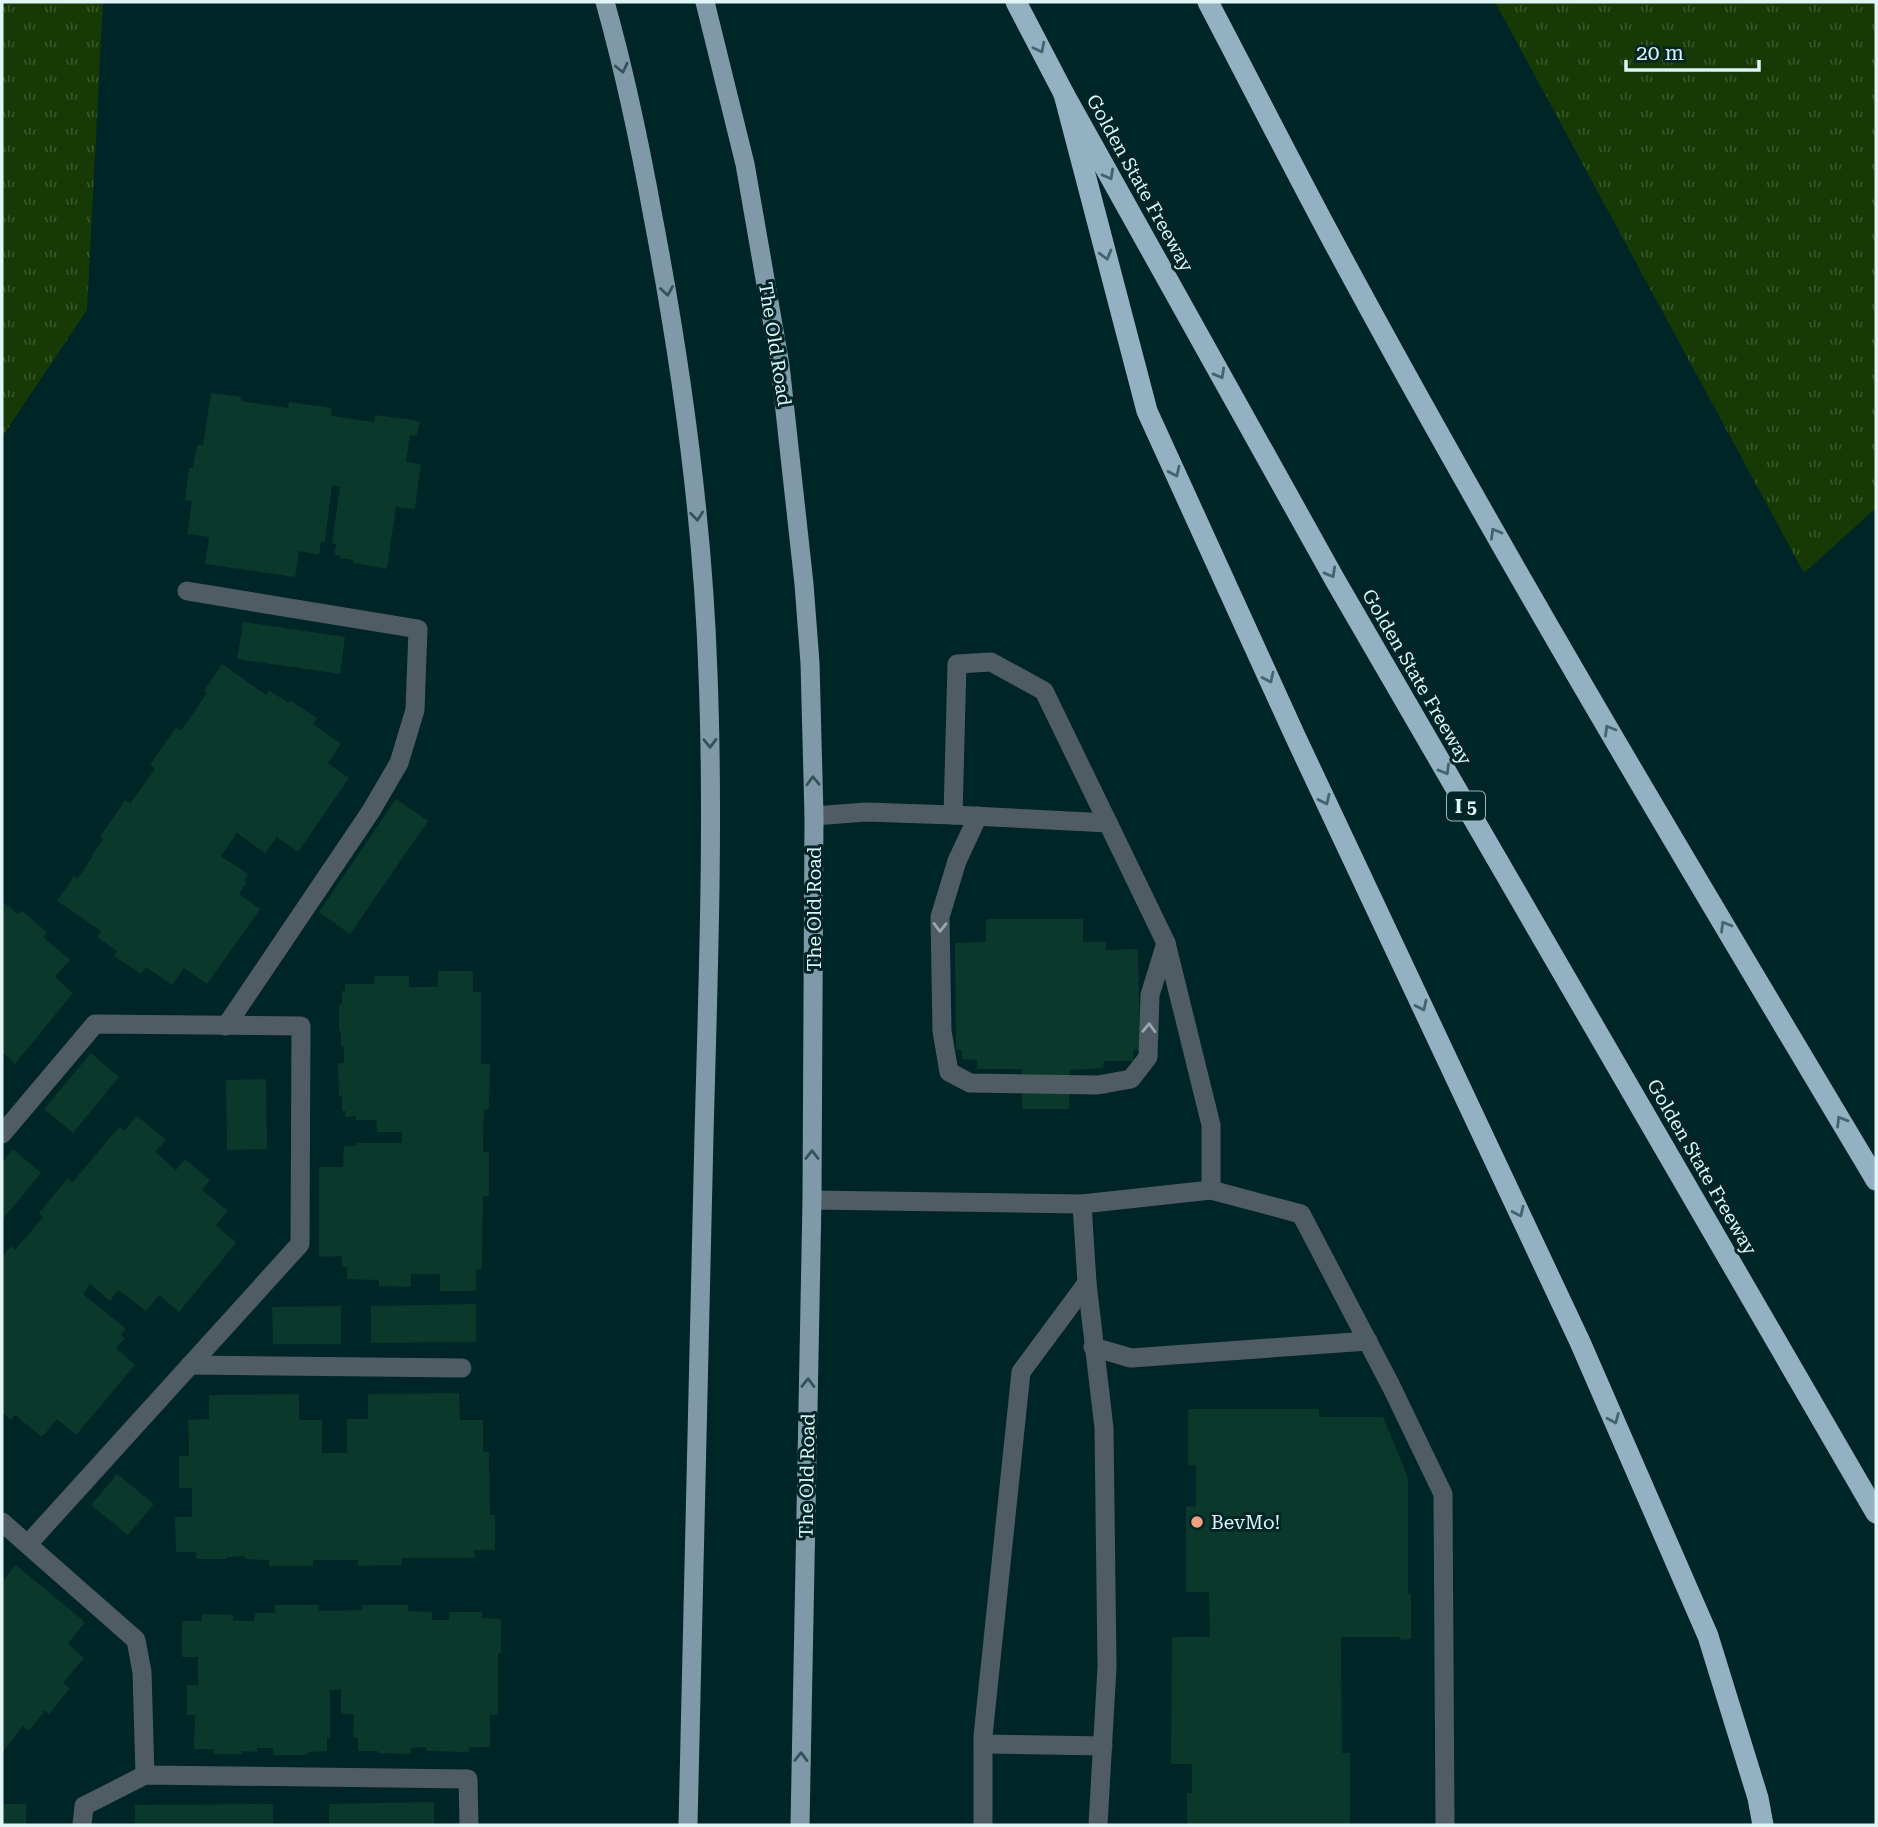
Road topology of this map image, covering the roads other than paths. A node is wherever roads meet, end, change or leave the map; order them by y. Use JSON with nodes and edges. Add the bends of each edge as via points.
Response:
{"nodes":[{"id":1,"x":605,"y":2,"type":"edge"},
{"id":2,"x":705,"y":2,"type":"edge"},
{"id":3,"x":1016,"y":2,"type":"edge"},
{"id":4,"x":1208,"y":2,"type":"edge"},
{"id":5,"x":1064,"y":94,"type":"junction"},
{"id":6,"x":187,"y":591,"type":"dead end"},
{"id":7,"x":953,"y":815,"type":"junction"},
{"id":8,"x":814,"y":816,"type":"junction"},
{"id":9,"x":978,"y":816,"type":"junction"},
{"id":10,"x":1108,"y":823,"type":"junction"},
{"id":11,"x":1166,"y":943,"type":"junction"},
{"id":12,"x":226,"y":1026,"type":"junction"},
{"id":13,"x":2,"y":1134,"type":"edge"},
{"id":14,"x":1876,"y":1180,"type":"edge"},
{"id":15,"x":1211,"y":1190,"type":"junction"},
{"id":16,"x":812,"y":1200,"type":"junction"},
{"id":17,"x":1082,"y":1204,"type":"junction"},
{"id":18,"x":1087,"y":1283,"type":"junction"},
{"id":19,"x":1368,"y":1341,"type":"junction"},
{"id":20,"x":1093,"y":1347,"type":"junction"},
{"id":21,"x":190,"y":1365,"type":"junction"},
{"id":22,"x":461,"y":1368,"type":"dead end"},
{"id":23,"x":1876,"y":1513,"type":"edge"},
{"id":24,"x":2,"y":1522,"type":"edge"},
{"id":25,"x":28,"y":1544,"type":"junction"},
{"id":26,"x":983,"y":1744,"type":"junction"},
{"id":27,"x":1103,"y":1746,"type":"junction"},
{"id":28,"x":145,"y":1775,"type":"junction"},
{"id":29,"x":82,"y":1825,"type":"edge"},
{"id":30,"x":469,"y":1825,"type":"edge"},
{"id":31,"x":688,"y":1825,"type":"edge"},
{"id":32,"x":800,"y":1825,"type":"edge"},
{"id":33,"x":983,"y":1825,"type":"edge"},
{"id":34,"x":1098,"y":1825,"type":"edge"},
{"id":35,"x":1445,"y":1825,"type":"edge"},
{"id":36,"x":1763,"y":1825,"type":"edge"}],
"edges":[{"from":1,"to":31,"type":"main road","one_way":true,"via":[[667,290],[689,441],[708,672],[711,805]]},
{"from":8,"to":2,"type":"main road","name":"The Old Road","one_way":true,"via":[[810,663],[780,365],[745,164]]},
{"from":3,"to":5,"type":"highway","name":"Golden State Freeway","number":"I 5","one_way":true},
{"from":14,"to":4,"type":"highway","one_way":true,"via":[[1471,491],[1333,243]]},
{"from":5,"to":23,"type":"highway","name":"Golden State Freeway","number":"I 5","one_way":true,"via":[[1335,580]]},
{"from":5,"to":36,"type":"highway","one_way":true,"via":[[1147,411],[1592,1367],[1708,1636]]},
{"from":6,"to":12,"type":"lane","via":[[418,629],[415,710],[399,763]]},
{"from":7,"to":8,"type":"lane","via":[[866,812]]},
{"from":7,"to":9,"type":"lane"},
{"from":7,"to":10,"type":"lane","via":[[957,664],[991,662],[1044,691]]},
{"from":16,"to":8,"type":"main road","name":"The Old Road","one_way":true},
{"from":9,"to":10,"type":"lane"},
{"from":9,"to":11,"type":"lane","one_way":true,"via":[[957,861],[940,917],[948,1072],[970,1083],[1098,1085],[1131,1079],[1148,1057],[1150,995]]},
{"from":10,"to":11,"type":"lane"},
{"from":11,"to":15,"type":"lane","via":[[1211,1125]]},
{"from":12,"to":13,"type":"lane","via":[[95,1024]]},
{"from":12,"to":21,"type":"lane","via":[[301,1026],[300,1244]]},
{"from":15,"to":17,"type":"lane"},
{"from":15,"to":19,"type":"lane","via":[[1301,1214]]},
{"from":16,"to":17,"type":"lane"},
{"from":32,"to":16,"type":"main road","name":"The Old Road","one_way":true},
{"from":17,"to":18,"type":"lane"},
{"from":18,"to":20,"type":"lane"},
{"from":18,"to":26,"type":"lane","via":[[1021,1372]]},
{"from":19,"to":20,"type":"lane","via":[[1131,1359]]},
{"from":19,"to":35,"type":"lane","via":[[1443,1494]]},
{"from":20,"to":27,"type":"lane","via":[[1104,1428],[1107,1667]]},
{"from":21,"to":22,"type":"lane"},
{"from":21,"to":25,"type":"lane"},
{"from":24,"to":25,"type":"lane"},
{"from":25,"to":28,"type":"lane","via":[[136,1640],[142,1672]]},
{"from":26,"to":27,"type":"lane"},
{"from":26,"to":33,"type":"lane"},
{"from":27,"to":34,"type":"lane"},
{"from":28,"to":29,"type":"lane","via":[[84,1806]]},
{"from":28,"to":30,"type":"lane","via":[[468,1779]]}]}
